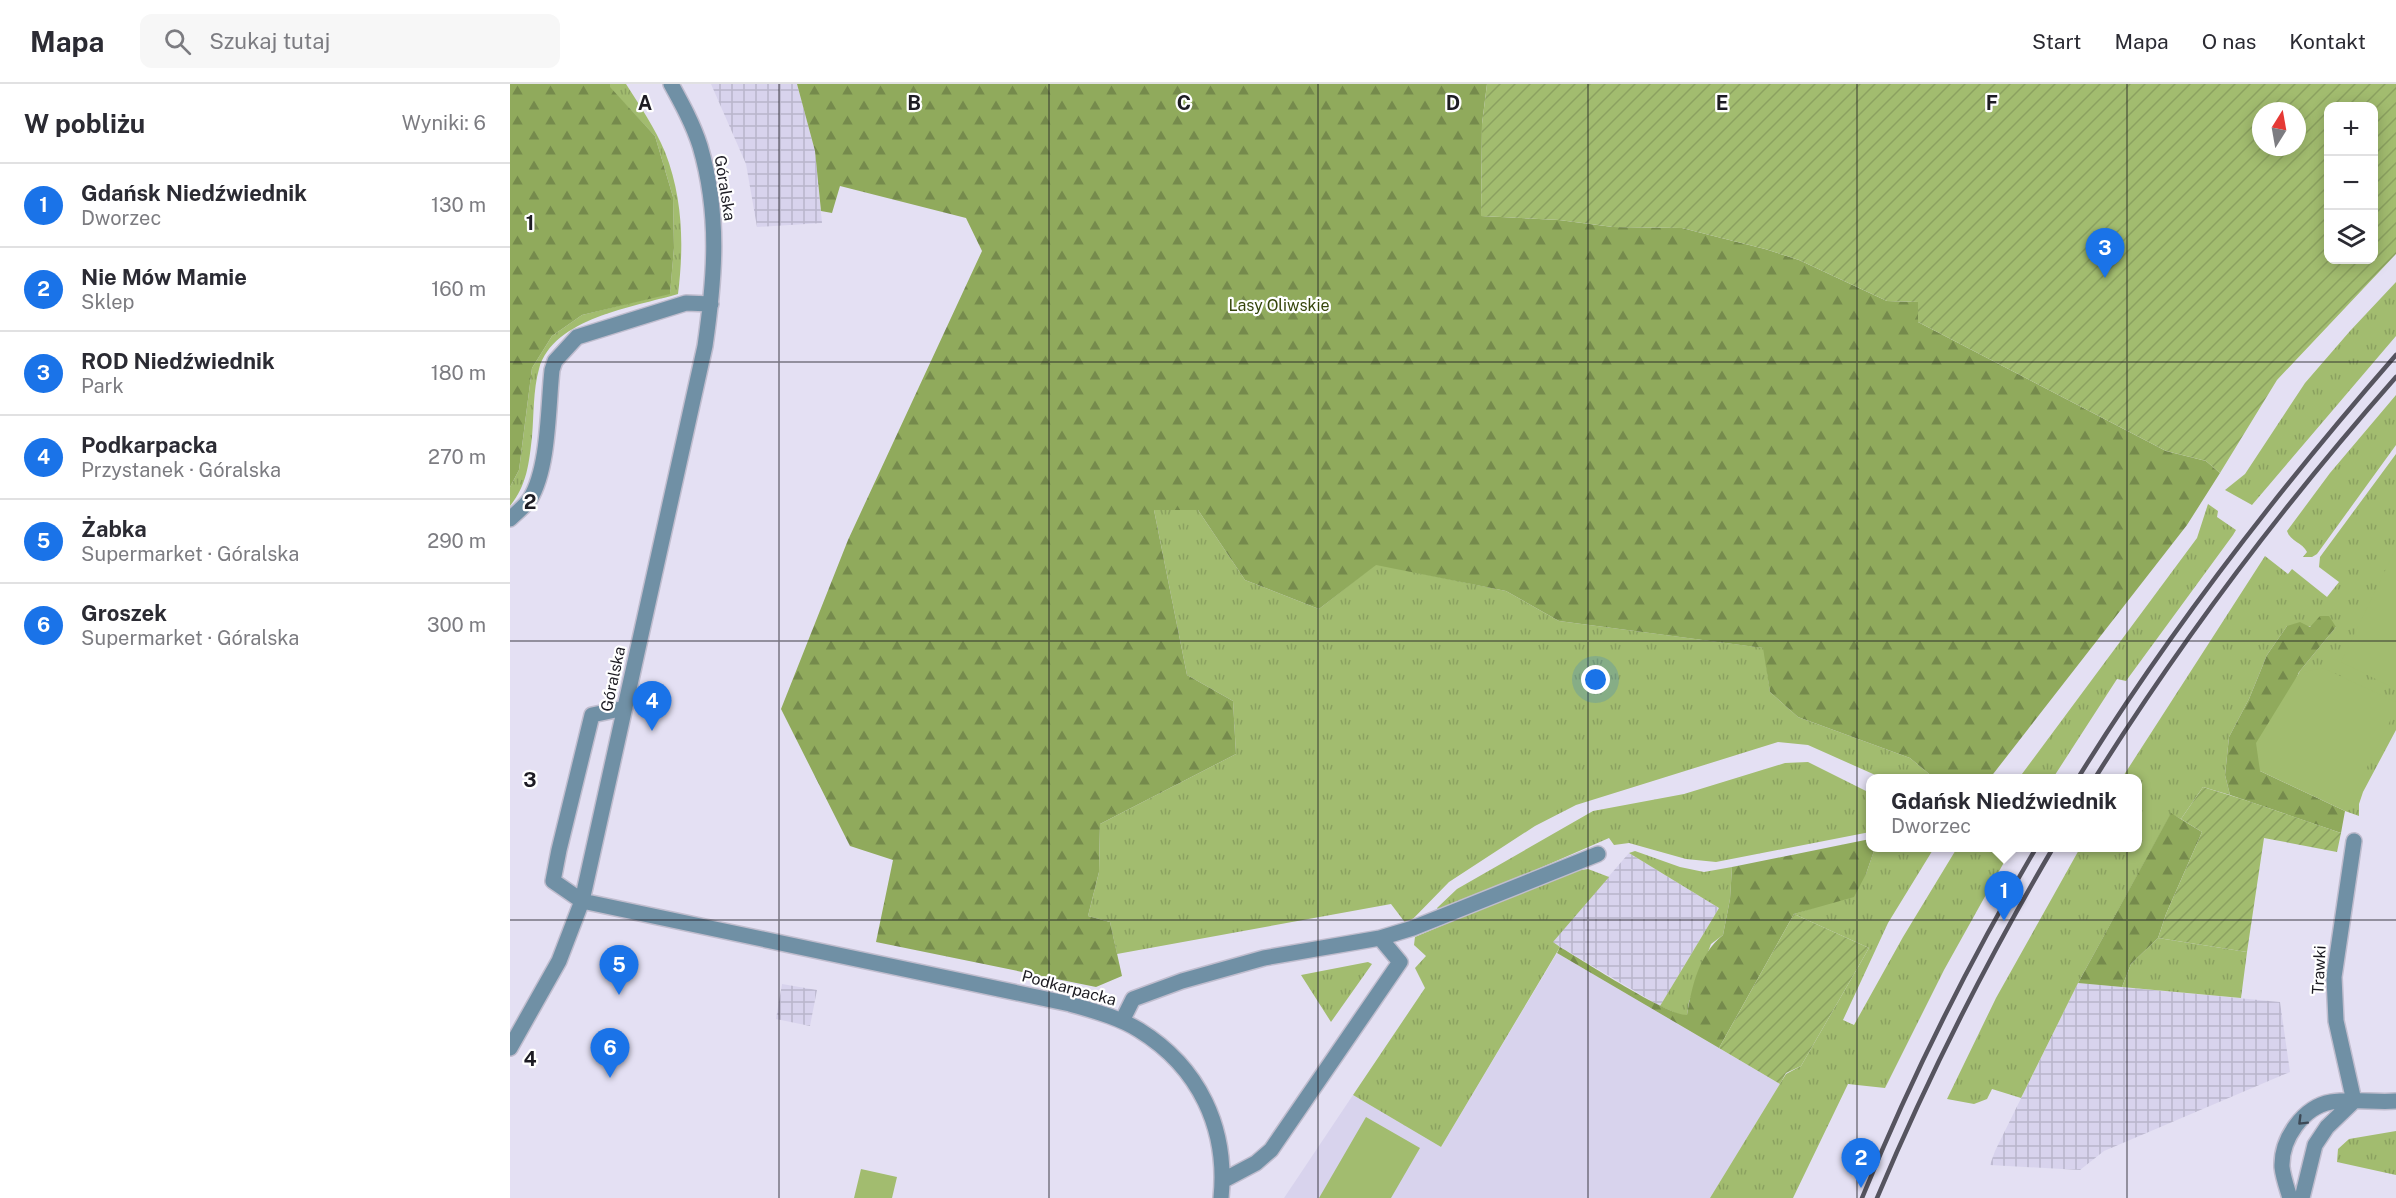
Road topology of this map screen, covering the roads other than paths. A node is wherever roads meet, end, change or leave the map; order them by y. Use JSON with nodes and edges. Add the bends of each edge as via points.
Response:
{"nodes":[{"id":1,"x":671,"y":84,"type":"edge"},
{"id":2,"x":711,"y":304,"type":"junction"},
{"id":3,"x":510,"y":519,"type":"edge"},
{"id":4,"x":625,"y":708,"type":"junction"},
{"id":5,"x":2354,"y":841,"type":"dead end"},
{"id":6,"x":1598,"y":854,"type":"dead end"},
{"id":7,"x":582,"y":901,"type":"junction"},
{"id":8,"x":1380,"y":938,"type":"junction"},
{"id":9,"x":1122,"y":1021,"type":"junction"},
{"id":10,"x":510,"y":1048,"type":"edge"},
{"id":11,"x":2354,"y":1101,"type":"junction"},
{"id":12,"x":2396,"y":1101,"type":"edge"},
{"id":13,"x":1222,"y":1181,"type":"junction"},
{"id":14,"x":1221,"y":1198,"type":"edge"},
{"id":15,"x":2290,"y":1198,"type":"edge"},
{"id":16,"x":2302,"y":1198,"type":"edge"}],
"edges":[{"from":1,"to":2,"type":"street","name":"Góralska","via":[[700,145],[709,186],[716,258]]},
{"from":2,"to":3,"type":"street","via":[[686,303],[577,337],[555,361],[552,370],[542,466],[536,485],[529,500]]},
{"from":2,"to":4,"type":"street","name":"Góralska"},
{"from":4,"to":7,"type":"street","name":"Góralska"},
{"from":4,"to":7,"type":"street","via":[[592,715],[559,850],[554,881]]},
{"from":5,"to":11,"type":"street","name":"Trawki","via":[[2334,977],[2337,1020]]},
{"from":6,"to":8,"type":"street"},
{"from":7,"to":9,"type":"street","name":"Podkarpacka","via":[[1070,1004]]},
{"from":7,"to":10,"type":"street","name":"Góralska","via":[[559,961]]},
{"from":8,"to":9,"type":"street","via":[[1264,958],[1182,981],[1133,999]]},
{"from":8,"to":13,"type":"street","via":[[1400,962],[1271,1150]]},
{"from":9,"to":13,"type":"street","name":"Podkarpacka","via":[[1176,1057],[1196,1084],[1211,1112],[1219,1143]]},
{"from":11,"to":12,"type":"street"},
{"from":11,"to":15,"type":"street","one_way":true,"via":[[2330,1102],[2316,1108],[2293,1130],[2283,1154],[2282,1170]]},
{"from":11,"to":16,"type":"street","via":[[2315,1145]]},
{"from":13,"to":14,"type":"street","name":"Podkarpacka"}]}
